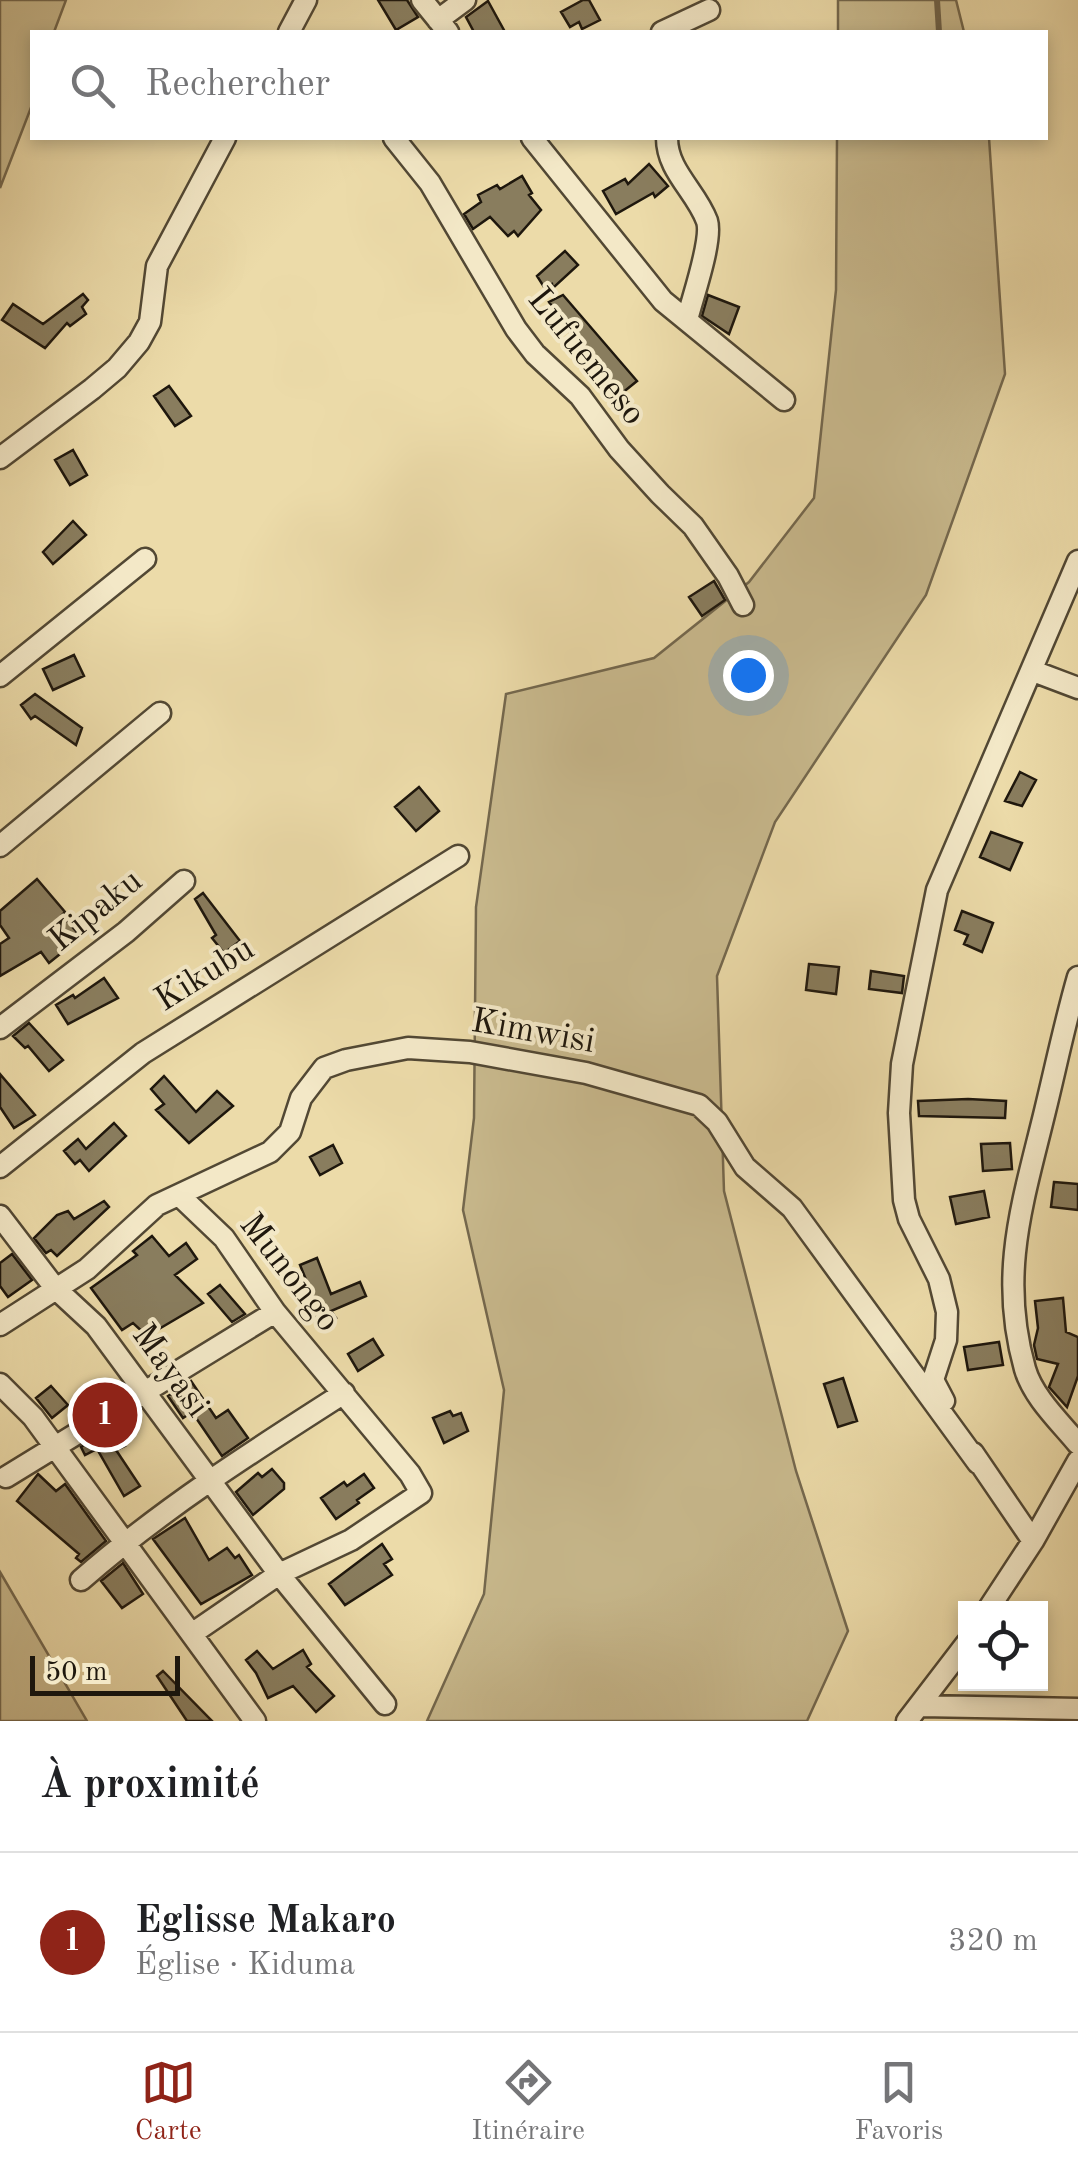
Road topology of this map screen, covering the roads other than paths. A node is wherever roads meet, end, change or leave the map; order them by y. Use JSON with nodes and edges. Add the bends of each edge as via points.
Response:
{"nodes":[{"id":1,"x":422,"y":0,"type":"edge"},
{"id":2,"x":465,"y":0,"type":"edge"},
{"id":3,"x":710,"y":5,"type":"edge"},
{"id":4,"x":443,"y":26,"type":"edge"},
{"id":5,"x":666,"y":30,"type":"edge"},
{"id":6,"x":702,"y":30,"type":"edge"},
{"id":7,"x":224,"y":140,"type":"edge"},
{"id":8,"x":396,"y":140,"type":"edge"},
{"id":9,"x":534,"y":140,"type":"edge"},
{"id":10,"x":667,"y":140,"type":"edge"},
{"id":11,"x":687,"y":320,"type":"junction"},
{"id":12,"x":784,"y":400,"type":"dead end"},
{"id":13,"x":0,"y":458,"type":"edge"},
{"id":14,"x":146,"y":559,"type":"dead end"},
{"id":15,"x":1078,"y":561,"type":"edge"},
{"id":16,"x":743,"y":606,"type":"dead end"},
{"id":17,"x":1032,"y":671,"type":"junction"},
{"id":18,"x":0,"y":676,"type":"edge"},
{"id":19,"x":1078,"y":688,"type":"edge"},
{"id":20,"x":160,"y":714,"type":"dead end"},
{"id":21,"x":0,"y":846,"type":"edge"},
{"id":22,"x":458,"y":856,"type":"dead end"},
{"id":23,"x":184,"y":881,"type":"dead end"},
{"id":24,"x":1078,"y":977,"type":"edge"},
{"id":25,"x":0,"y":1028,"type":"edge"},
{"id":26,"x":0,"y":1167,"type":"edge"},
{"id":27,"x":181,"y":1197,"type":"junction"},
{"id":28,"x":0,"y":1216,"type":"edge"},
{"id":29,"x":56,"y":1288,"type":"junction"},
{"id":30,"x":275,"y":1312,"type":"junction"},
{"id":31,"x":0,"y":1325,"type":"edge"},
{"id":32,"x":0,"y":1384,"type":"edge"},
{"id":33,"x":145,"y":1392,"type":"junction"},
{"id":34,"x":344,"y":1393,"type":"junction"},
{"id":35,"x":1078,"y":1444,"type":"edge"},
{"id":36,"x":54,"y":1448,"type":"junction"},
{"id":37,"x":1078,"y":1461,"type":"edge"},
{"id":38,"x":978,"y":1463,"type":"junction"},
{"id":39,"x":6,"y":1477,"type":"dead end"},
{"id":40,"x":210,"y":1480,"type":"junction"},
{"id":41,"x":1033,"y":1541,"type":"junction"},
{"id":42,"x":124,"y":1542,"type":"junction"},
{"id":43,"x":278,"y":1574,"type":"junction"},
{"id":44,"x":80,"y":1580,"type":"dead end"},
{"id":45,"x":994,"y":1601,"type":"edge"},
{"id":46,"x":193,"y":1634,"type":"junction"},
{"id":47,"x":958,"y":1655,"type":"edge"},
{"id":48,"x":385,"y":1704,"type":"dead end"},
{"id":49,"x":1078,"y":1709,"type":"edge"},
{"id":50,"x":914,"y":1713,"type":"edge"},
{"id":51,"x":255,"y":1721,"type":"edge"}],
"edges":[{"from":1,"to":4,"type":"street"},
{"from":2,"to":4,"type":"street"},
{"from":3,"to":5,"type":"street"},
{"from":3,"to":6,"type":"street"},
{"from":7,"to":13,"type":"street","via":[[157,266],[150,322],[139,342],[92,389]]},
{"from":8,"to":16,"type":"street","name":"Lufuemeso","via":[[436,192],[516,329],[693,526]]},
{"from":9,"to":11,"type":"street","via":[[654,292]]},
{"from":10,"to":11,"type":"street","via":[[707,222]]},
{"from":11,"to":12,"type":"street"},
{"from":14,"to":18,"type":"street"},
{"from":15,"to":17,"type":"street"},
{"from":17,"to":19,"type":"street"},
{"from":17,"to":38,"type":"street","via":[[932,906],[901,1080],[904,1200],[940,1279],[947,1312],[946,1340],[932,1380]]},
{"from":20,"to":21,"type":"street"},
{"from":22,"to":26,"type":"street","name":"Kikubu","via":[[143,1052]]},
{"from":23,"to":25,"type":"street","name":"Kipaku"},
{"from":24,"to":35,"type":"street","via":[[1024,1183],[1013,1257],[1025,1369]]},
{"from":27,"to":29,"type":"street","name":"Kimwisi","via":[[158,1206]]},
{"from":27,"to":30,"type":"street","name":"Munongo","via":[[224,1238]]},
{"from":27,"to":38,"type":"street","name":"Kimwisi","via":[[270,1152],[290,1132],[301,1098],[324,1068],[408,1048],[586,1073],[699,1105],[745,1167],[792,1208]]},
{"from":28,"to":29,"type":"street","name":"Mayasi"},
{"from":29,"to":31,"type":"street","name":"Kimwisi"},
{"from":29,"to":33,"type":"street","name":"Mayasi","via":[[96,1326]]},
{"from":30,"to":33,"type":"street"},
{"from":30,"to":34,"type":"street","name":"Munongo"},
{"from":32,"to":36,"type":"street"},
{"from":33,"to":36,"type":"street"},
{"from":33,"to":40,"type":"street","name":"Mayasi"},
{"from":34,"to":40,"type":"street"},
{"from":34,"to":43,"type":"street","name":"Munongo","via":[[421,1492],[350,1540]]},
{"from":36,"to":39,"type":"street"},
{"from":36,"to":42,"type":"street"},
{"from":37,"to":41,"type":"street"},
{"from":38,"to":41,"type":"street"},
{"from":40,"to":42,"type":"street"},
{"from":40,"to":43,"type":"street","name":"Mayasi"},
{"from":41,"to":45,"type":"street"},
{"from":42,"to":44,"type":"street"},
{"from":42,"to":46,"type":"street"},
{"from":43,"to":46,"type":"street"},
{"from":43,"to":48,"type":"street","name":"Mayasi"},
{"from":46,"to":51,"type":"street"},
{"from":47,"to":50,"type":"street"},
{"from":49,"to":50,"type":"street"}]}
